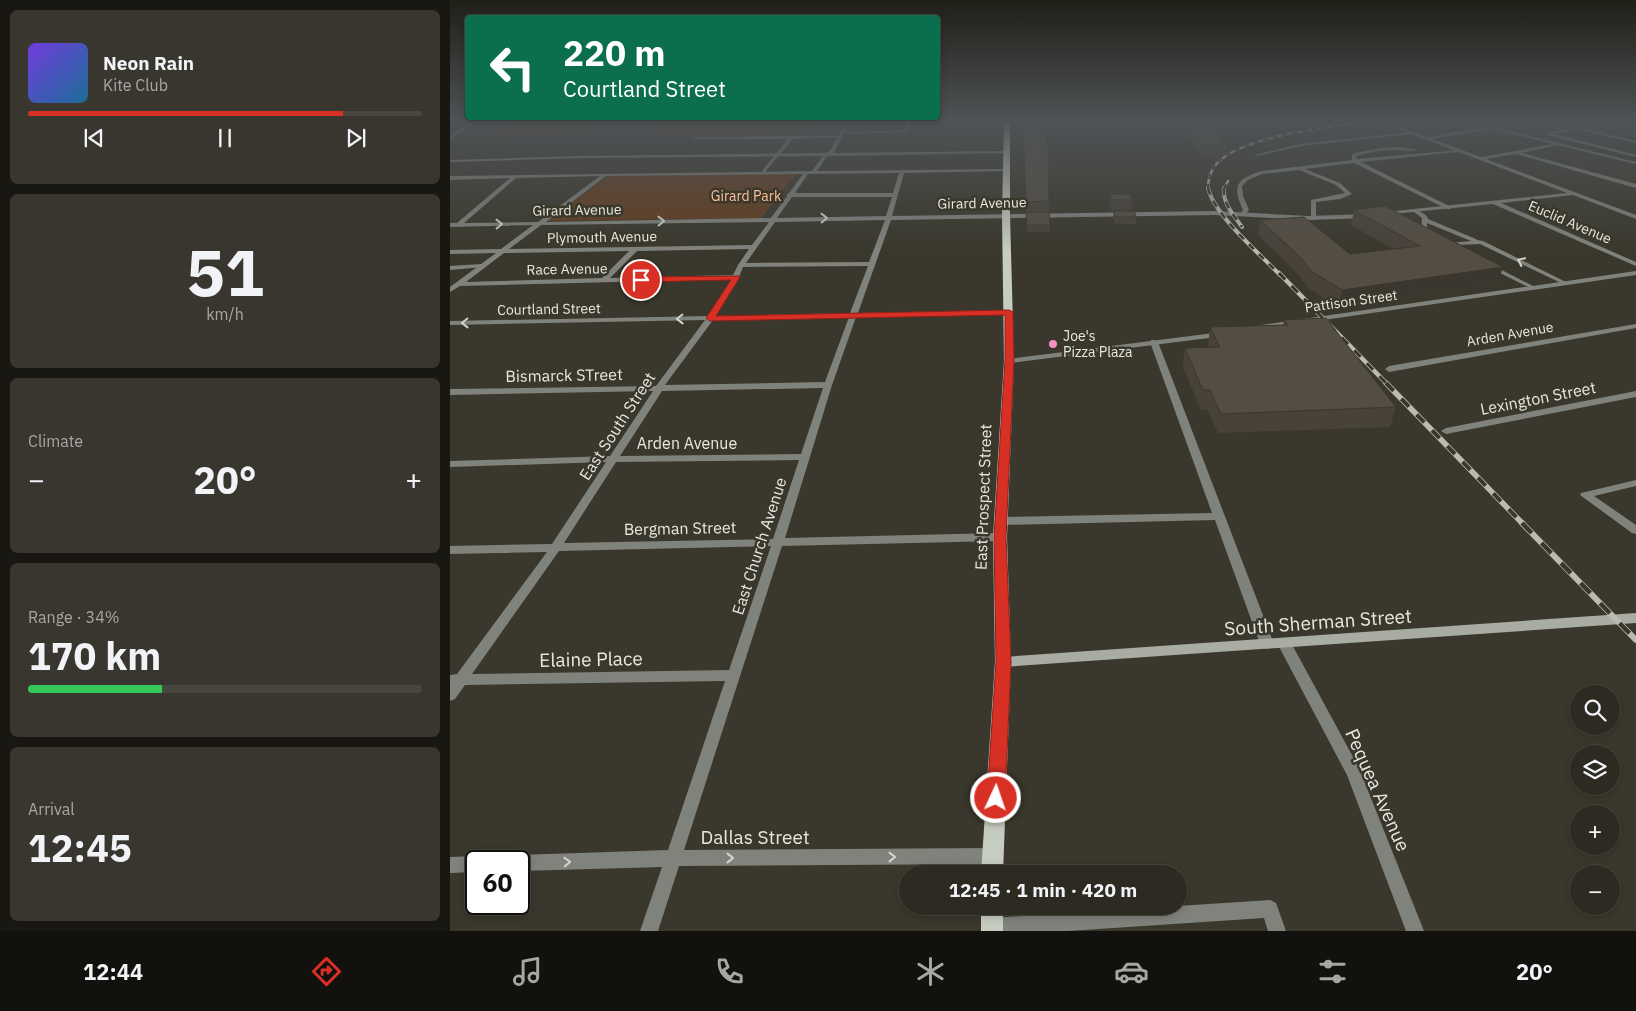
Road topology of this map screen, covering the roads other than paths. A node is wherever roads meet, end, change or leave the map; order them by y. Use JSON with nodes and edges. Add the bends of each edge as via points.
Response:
{"nodes":[{"id":1,"x":770,"y":164,"type":"edge"},
{"id":2,"x":817,"y":164,"type":"edge"},
{"id":3,"x":1006,"y":164,"type":"edge"},
{"id":4,"x":1331,"y":164,"type":"edge"},
{"id":5,"x":1362,"y":164,"type":"edge"},
{"id":6,"x":1494,"y":164,"type":"edge"},
{"id":7,"x":1559,"y":164,"type":"edge"},
{"id":8,"x":1300,"y":169,"type":"junction"},
{"id":9,"x":1006,"y":170,"type":"junction"},
{"id":10,"x":764,"y":172,"type":"junction"},
{"id":11,"x":810,"y":172,"type":"junction"},
{"id":12,"x":902,"y":172,"type":"junction"},
{"id":13,"x":605,"y":174,"type":"junction"},
{"id":14,"x":515,"y":176,"type":"junction"},
{"id":15,"x":450,"y":178,"type":"edge"},
{"id":16,"x":1636,"y":186,"type":"edge"},
{"id":17,"x":894,"y":194,"type":"junction"},
{"id":18,"x":1573,"y":194,"type":"junction"},
{"id":19,"x":789,"y":195,"type":"junction"},
{"id":20,"x":1494,"y":203,"type":"junction"},
{"id":21,"x":1449,"y":208,"type":"junction"},
{"id":22,"x":1416,"y":211,"type":"junction"},
{"id":23,"x":1243,"y":214,"type":"junction"},
{"id":24,"x":1378,"y":215,"type":"edge"},
{"id":25,"x":1006,"y":216,"type":"junction"},
{"id":26,"x":1369,"y":216,"type":"edge"},
{"id":27,"x":889,"y":217,"type":"junction"},
{"id":28,"x":1636,"y":217,"type":"edge"},
{"id":29,"x":1314,"y":219,"type":"junction"},
{"id":30,"x":772,"y":220,"type":"junction"},
{"id":31,"x":1426,"y":220,"type":"junction"},
{"id":32,"x":541,"y":223,"type":"junction"},
{"id":33,"x":450,"y":225,"type":"edge"},
{"id":34,"x":458,"y":225,"type":"junction"},
{"id":35,"x":1431,"y":239,"type":"edge"},
{"id":36,"x":1481,"y":242,"type":"junction"},
{"id":37,"x":1444,"y":244,"type":"edge"},
{"id":38,"x":1454,"y":247,"type":"junction"},
{"id":39,"x":754,"y":248,"type":"junction"},
{"id":40,"x":635,"y":249,"type":"junction"},
{"id":41,"x":501,"y":251,"type":"junction"},
{"id":42,"x":1462,"y":251,"type":"edge"},
{"id":43,"x":450,"y":252,"type":"edge"},
{"id":44,"x":1485,"y":263,"type":"edge"},
{"id":45,"x":870,"y":264,"type":"junction"},
{"id":46,"x":1636,"y":264,"type":"edge"},
{"id":47,"x":741,"y":265,"type":"junction"},
{"id":48,"x":481,"y":266,"type":"junction"},
{"id":49,"x":450,"y":268,"type":"edge"},
{"id":50,"x":1636,"y":272,"type":"edge"},
{"id":51,"x":736,"y":277,"type":"junction"},
{"id":52,"x":603,"y":281,"type":"junction"},
{"id":53,"x":1565,"y":283,"type":"junction"},
{"id":54,"x":458,"y":284,"type":"junction"},
{"id":55,"x":1532,"y":287,"type":"junction"},
{"id":56,"x":450,"y":290,"type":"edge"},
{"id":57,"x":1009,"y":312,"type":"junction"},
{"id":58,"x":854,"y":314,"type":"junction"},
{"id":59,"x":710,"y":318,"type":"junction"},
{"id":60,"x":450,"y":323,"type":"edge"},
{"id":61,"x":1636,"y":326,"type":"edge"},
{"id":62,"x":1256,"y":328,"type":"edge"},
{"id":63,"x":1228,"y":333,"type":"edge"},
{"id":64,"x":1154,"y":342,"type":"junction"},
{"id":65,"x":1009,"y":360,"type":"junction"},
{"id":66,"x":1388,"y":369,"type":"dead end"},
{"id":67,"x":828,"y":385,"type":"junction"},
{"id":68,"x":659,"y":388,"type":"junction"},
{"id":69,"x":450,"y":392,"type":"edge"},
{"id":70,"x":1636,"y":394,"type":"edge"},
{"id":71,"x":1446,"y":432,"type":"dead end"},
{"id":72,"x":804,"y":457,"type":"junction"},
{"id":73,"x":614,"y":459,"type":"junction"},
{"id":74,"x":450,"y":464,"type":"edge"},
{"id":75,"x":1636,"y":483,"type":"edge"},
{"id":76,"x":1219,"y":516,"type":"junction"},
{"id":77,"x":1001,"y":521,"type":"junction"},
{"id":78,"x":1636,"y":530,"type":"edge"},
{"id":79,"x":1000,"y":537,"type":"junction"},
{"id":80,"x":778,"y":542,"type":"junction"},
{"id":81,"x":556,"y":547,"type":"junction"},
{"id":82,"x":450,"y":550,"type":"edge"},
{"id":83,"x":1636,"y":618,"type":"edge"},
{"id":84,"x":1284,"y":643,"type":"junction"},
{"id":85,"x":1267,"y":644,"type":"junction"},
{"id":86,"x":1003,"y":662,"type":"junction"},
{"id":87,"x":732,"y":675,"type":"junction"},
{"id":88,"x":455,"y":680,"type":"edge"},
{"id":89,"x":450,"y":694,"type":"edge"},
{"id":90,"x":672,"y":858,"type":"junction"},
{"id":91,"x":530,"y":863,"type":"edge"},
{"id":92,"x":465,"y":864,"type":"edge"},
{"id":93,"x":450,"y":865,"type":"edge"},
{"id":94,"x":992,"y":865,"type":"edge"},
{"id":95,"x":992,"y":921,"type":"edge"},
{"id":96,"x":649,"y":931,"type":"edge"},
{"id":97,"x":1277,"y":931,"type":"edge"},
{"id":98,"x":1415,"y":931,"type":"edge"}],
"edges":[{"from":1,"to":10,"type":"street"},
{"from":2,"to":11,"type":"street","name":"East South Street"},
{"from":3,"to":9,"type":"main road","name":"East Prospect Street"},
{"from":4,"to":8,"type":"street"},
{"from":5,"to":21,"type":"street"},
{"from":6,"to":18,"type":"street"},
{"from":7,"to":16,"type":"street"},
{"from":8,"to":23,"type":"street","via":[[1261,173],[1240,184],[1238,194],[1246,210]]},
{"from":8,"to":29,"type":"street","via":[[1338,184],[1349,194],[1313,202]]},
{"from":9,"to":12,"type":"street"},
{"from":9,"to":25,"type":"main road","name":"East Prospect Street"},
{"from":10,"to":11,"type":"street"},
{"from":10,"to":13,"type":"street"},
{"from":11,"to":12,"type":"street"},
{"from":11,"to":19,"type":"street","name":"East South Street"},
{"from":12,"to":17,"type":"street","name":"East Church Avenue"},
{"from":13,"to":14,"type":"street"},
{"from":13,"to":32,"type":"street"},
{"from":14,"to":15,"type":"street"},
{"from":14,"to":34,"type":"street"},
{"from":17,"to":19,"type":"street"},
{"from":17,"to":27,"type":"street","name":"East Church Avenue"},
{"from":18,"to":20,"type":"street"},
{"from":18,"to":28,"type":"street"},
{"from":19,"to":30,"type":"street","name":"East South Street"},
{"from":20,"to":21,"type":"street"},
{"from":20,"to":46,"type":"street","name":"Euclid Avenue"},
{"from":21,"to":22,"type":"street"},
{"from":22,"to":24,"type":"street"},
{"from":22,"to":31,"type":"street"},
{"from":23,"to":25,"type":"street","name":"Girard Avenue"},
{"from":23,"to":29,"type":"street","name":"Girard Avenue"},
{"from":25,"to":27,"type":"street","name":"Girard Avenue"},
{"from":25,"to":57,"type":"main road","name":"East Prospect Street"},
{"from":26,"to":29,"type":"street","name":"Girard Avenue"},
{"from":30,"to":27,"type":"street","name":"Girard Avenue","one_way":true},
{"from":27,"to":45,"type":"street","name":"East Church Avenue"},
{"from":32,"to":30,"type":"street","name":"Girard Avenue","one_way":true},
{"from":30,"to":39,"type":"street","name":"East South Street"},
{"from":31,"to":35,"type":"street","via":[[1421,233]]},
{"from":31,"to":36,"type":"street"},
{"from":34,"to":32,"type":"street","name":"Girard Avenue","one_way":true},
{"from":32,"to":41,"type":"street"},
{"from":33,"to":34,"type":"street","name":"Girard Avenue"},
{"from":36,"to":38,"type":"street","via":[[1451,244]]},
{"from":53,"to":36,"type":"street","one_way":true},
{"from":37,"to":38,"type":"street"},
{"from":38,"to":42,"type":"street"},
{"from":39,"to":40,"type":"street","name":"Plymouth Avenue"},
{"from":39,"to":47,"type":"street","name":"East South Street"},
{"from":40,"to":41,"type":"street","name":"Plymouth Avenue"},
{"from":40,"to":52,"type":"street"},
{"from":41,"to":43,"type":"street","name":"Plymouth Avenue"},
{"from":41,"to":48,"type":"street"},
{"from":44,"to":55,"type":"street"},
{"from":45,"to":47,"type":"street"},
{"from":45,"to":58,"type":"street","name":"East Church Avenue"},
{"from":47,"to":51,"type":"street","name":"East South Street"},
{"from":48,"to":49,"type":"street"},
{"from":48,"to":54,"type":"street"},
{"from":50,"to":53,"type":"street","name":"Pattison Street"},
{"from":51,"to":52,"type":"street","name":"Race Avenue"},
{"from":51,"to":59,"type":"street","name":"East South Street"},
{"from":52,"to":54,"type":"street","name":"Race Avenue"},
{"from":53,"to":55,"type":"street","name":"Pattison Street"},
{"from":54,"to":56,"type":"street"},
{"from":55,"to":62,"type":"street","name":"Pattison Street"},
{"from":57,"to":58,"type":"street","name":"Courtland Street"},
{"from":57,"to":65,"type":"main road","name":"East Prospect Street"},
{"from":58,"to":59,"type":"street","name":"Courtland Street"},
{"from":58,"to":67,"type":"street","name":"East Church Avenue"},
{"from":59,"to":60,"type":"street","name":"Courtland Street","one_way":true},
{"from":59,"to":68,"type":"street","name":"East South Street"},
{"from":61,"to":66,"type":"street","name":"Arden Avenue"},
{"from":63,"to":64,"type":"street"},
{"from":64,"to":65,"type":"street"},
{"from":64,"to":76,"type":"street"},
{"from":65,"to":77,"type":"main road","name":"East Prospect Street"},
{"from":67,"to":68,"type":"street","name":"Bismarck STreet"},
{"from":67,"to":72,"type":"street","name":"East Church Avenue"},
{"from":68,"to":69,"type":"street","name":"Bismarck STreet"},
{"from":68,"to":73,"type":"street","name":"East South Street"},
{"from":70,"to":71,"type":"street","name":"Lexington Street"},
{"from":72,"to":73,"type":"street","name":"Arden Avenue"},
{"from":72,"to":80,"type":"street","name":"East Church Avenue"},
{"from":73,"to":74,"type":"street","name":"Arden Avenue"},
{"from":73,"to":81,"type":"street","name":"East South Street"},
{"from":75,"to":78,"type":"street","via":[[1585,495]]},
{"from":76,"to":77,"type":"street"},
{"from":76,"to":85,"type":"street"},
{"from":77,"to":79,"type":"main road","name":"East Prospect Street"},
{"from":79,"to":80,"type":"street","name":"Bergman Street"},
{"from":79,"to":86,"type":"main road","name":"East Prospect Street"},
{"from":80,"to":81,"type":"street","name":"Bergman Street"},
{"from":80,"to":87,"type":"street","name":"East Church Avenue"},
{"from":81,"to":82,"type":"street","name":"Bergman Street"},
{"from":81,"to":88,"type":"street","name":"East South Street"},
{"from":83,"to":84,"type":"main road","name":"South Sherman Street"},
{"from":84,"to":85,"type":"main road","name":"South Sherman Street"},
{"from":84,"to":98,"type":"street","name":"Pequea Avenue","via":[[1354,773]]},
{"from":85,"to":86,"type":"main road","name":"South Sherman Street"},
{"from":86,"to":94,"type":"main road","name":"East Prospect Street"},
{"from":87,"to":88,"type":"street","name":"Elaine Place"},
{"from":87,"to":90,"type":"street","name":"East Church Avenue"},
{"from":88,"to":89,"type":"street","name":"East South Street"},
{"from":91,"to":90,"type":"street","name":"Dallas Street","one_way":true},
{"from":90,"to":94,"type":"street","name":"Dallas Street","one_way":true},
{"from":90,"to":96,"type":"street","name":"East Church Avenue"},
{"from":92,"to":93,"type":"street"},
{"from":95,"to":97,"type":"street","via":[[1270,909]]}]}
